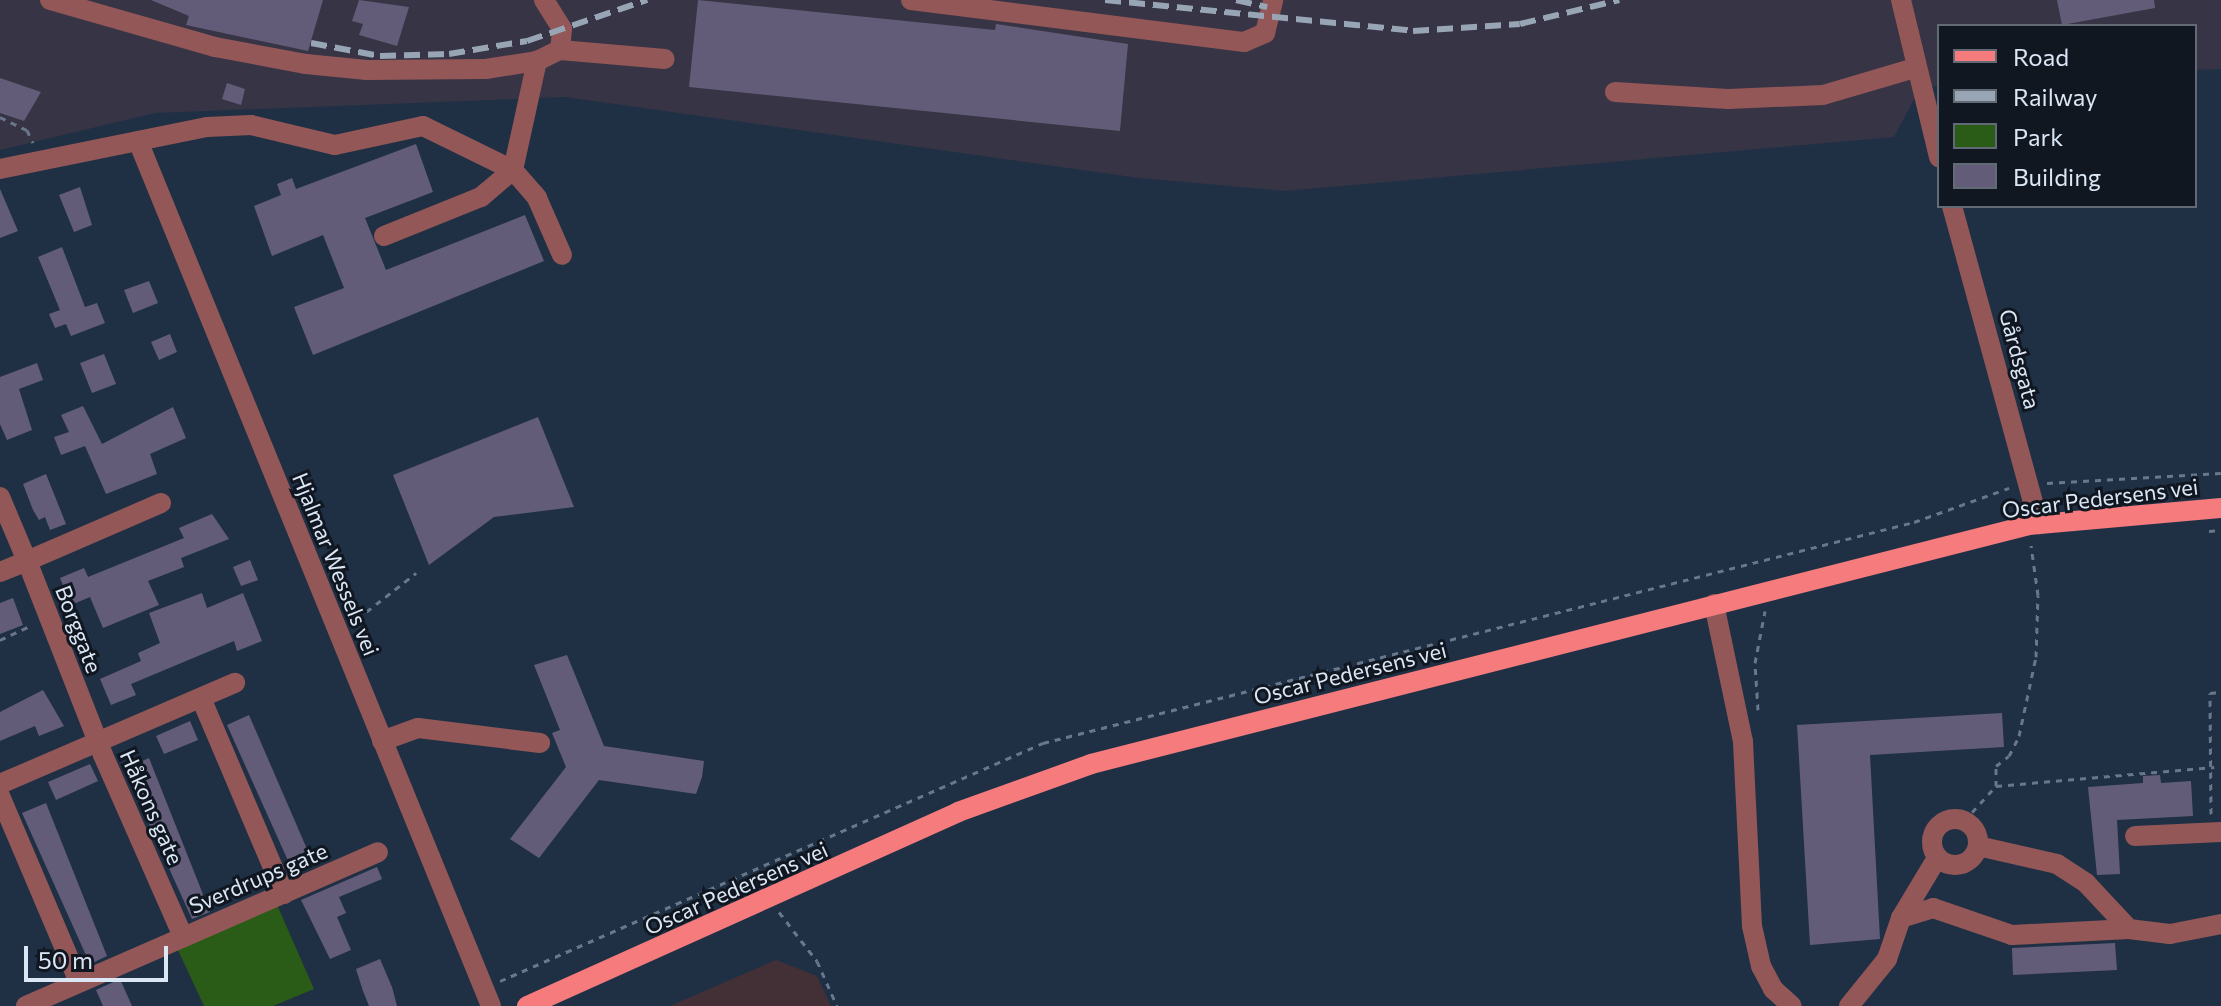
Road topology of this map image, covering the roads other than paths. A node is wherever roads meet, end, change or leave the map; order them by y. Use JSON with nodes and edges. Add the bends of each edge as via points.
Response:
{"nodes":[{"id":1,"x":50,"y":0,"type":"edge"},
{"id":2,"x":544,"y":0,"type":"edge"},
{"id":3,"x":911,"y":0,"type":"edge"},
{"id":4,"x":1273,"y":0,"type":"edge"},
{"id":5,"x":1901,"y":0,"type":"edge"},
{"id":6,"x":560,"y":50,"type":"junction"},
{"id":7,"x":665,"y":59,"type":"dead end"},
{"id":8,"x":537,"y":61,"type":"junction"},
{"id":9,"x":1915,"y":68,"type":"junction"},
{"id":10,"x":1615,"y":92,"type":"dead end"},
{"id":11,"x":138,"y":141,"type":"junction"},
{"id":12,"x":1937,"y":150,"type":"edge"},
{"id":13,"x":0,"y":169,"type":"edge"},
{"id":14,"x":513,"y":170,"type":"junction"},
{"id":15,"x":1953,"y":208,"type":"edge"},
{"id":16,"x":384,"y":236,"type":"dead end"},
{"id":17,"x":562,"y":255,"type":"dead end"},
{"id":18,"x":0,"y":497,"type":"edge"},
{"id":19,"x":161,"y":503,"type":"dead end"},
{"id":20,"x":2221,"y":508,"type":"edge"},
{"id":21,"x":2034,"y":525,"type":"junction"},
{"id":22,"x":27,"y":561,"type":"junction"},
{"id":23,"x":0,"y":572,"type":"edge"},
{"id":24,"x":1714,"y":604,"type":"junction"},
{"id":25,"x":235,"y":683,"type":"dead end"},
{"id":26,"x":201,"y":698,"type":"junction"},
{"id":27,"x":97,"y":741,"type":"junction"},
{"id":28,"x":382,"y":741,"type":"junction"},
{"id":29,"x":540,"y":743,"type":"dead end"},
{"id":30,"x":0,"y":784,"type":"edge"},
{"id":31,"x":0,"y":796,"type":"edge"},
{"id":32,"x":2215,"y":831,"type":"edge"},
{"id":33,"x":2135,"y":836,"type":"dead end"},
{"id":34,"x":1978,"y":846,"type":"junction"},
{"id":35,"x":378,"y":852,"type":"dead end"},
{"id":36,"x":1937,"y":858,"type":"junction"},
{"id":37,"x":284,"y":894,"type":"junction"},
{"id":38,"x":1901,"y":918,"type":"junction"},
{"id":39,"x":2221,"y":924,"type":"edge"},
{"id":40,"x":2129,"y":929,"type":"junction"},
{"id":41,"x":183,"y":936,"type":"junction"},
{"id":42,"x":79,"y":982,"type":"junction"},
{"id":43,"x":26,"y":1006,"type":"edge"},
{"id":44,"x":491,"y":1006,"type":"edge"},
{"id":45,"x":527,"y":1006,"type":"edge"},
{"id":46,"x":1792,"y":1006,"type":"edge"},
{"id":47,"x":1849,"y":1006,"type":"edge"}],
"edges":[{"from":1,"to":8,"type":"street","via":[[215,47],[306,64],[446,71]]},
{"from":2,"to":6,"type":"street","via":[[562,29]]},
{"from":3,"to":4,"type":"street","via":[[1244,42],[1265,33]]},
{"from":5,"to":9,"type":"street"},
{"from":6,"to":7,"type":"street"},
{"from":6,"to":8,"type":"street"},
{"from":8,"to":14,"type":"street"},
{"from":9,"to":10,"type":"street","via":[[1823,95],[1728,99]]},
{"from":9,"to":12,"type":"street"},
{"from":11,"to":13,"type":"street"},
{"from":11,"to":14,"type":"street","via":[[251,125],[335,145],[423,126]]},
{"from":11,"to":28,"type":"street","name":"Hjalmar Wessels vei"},
{"from":14,"to":16,"type":"street","via":[[481,197]]},
{"from":14,"to":17,"type":"street","via":[[537,198]]},
{"from":15,"to":21,"type":"street","name":"Gårdsgata","via":[[2029,482]]},
{"from":18,"to":22,"type":"street","name":"Borggate"},
{"from":19,"to":22,"type":"street"},
{"from":20,"to":21,"type":"main road","name":"Oscar Pedersens vei"},
{"from":21,"to":24,"type":"main road","name":"Oscar Pedersens vei"},
{"from":22,"to":23,"type":"street"},
{"from":22,"to":27,"type":"street","name":"Borggate"},
{"from":24,"to":45,"type":"main road","name":"Oscar Pedersens vei","via":[[1091,764],[958,812]]},
{"from":24,"to":46,"type":"street","via":[[1743,742],[1752,926],[1761,966],[1773,989]]},
{"from":25,"to":26,"type":"street","name":"Håkons gate"},
{"from":26,"to":27,"type":"street","name":"Håkons gate"},
{"from":26,"to":37,"type":"street"},
{"from":27,"to":30,"type":"street","name":"Håkons gate"},
{"from":27,"to":41,"type":"street","name":"Håkons gate"},
{"from":28,"to":29,"type":"street","via":[[418,728]]},
{"from":28,"to":44,"type":"street","name":"Hjalmar Wessels vei"},
{"from":31,"to":42,"type":"street"},
{"from":32,"to":33,"type":"street"},
{"from":34,"to":36,"type":"street","via":[[1971,859],[1958,866]]},
{"from":34,"to":36,"type":"street","via":[[1975,831],[1964,821],[1949,820],[1936,828],[1931,844]]},
{"from":34,"to":40,"type":"street","via":[[2057,864],[2086,883]]},
{"from":35,"to":37,"type":"street","name":"Sverdrups gate"},
{"from":36,"to":38,"type":"street"},
{"from":37,"to":41,"type":"street","name":"Sverdrups gate"},
{"from":38,"to":40,"type":"street","via":[[1933,908],[2012,935]]},
{"from":38,"to":47,"type":"street","via":[[1887,959]]},
{"from":39,"to":40,"type":"street","via":[[2170,934]]},
{"from":41,"to":42,"type":"street","name":"Sverdrups gate"},
{"from":42,"to":43,"type":"street","name":"Sverdrups gate"}]}
